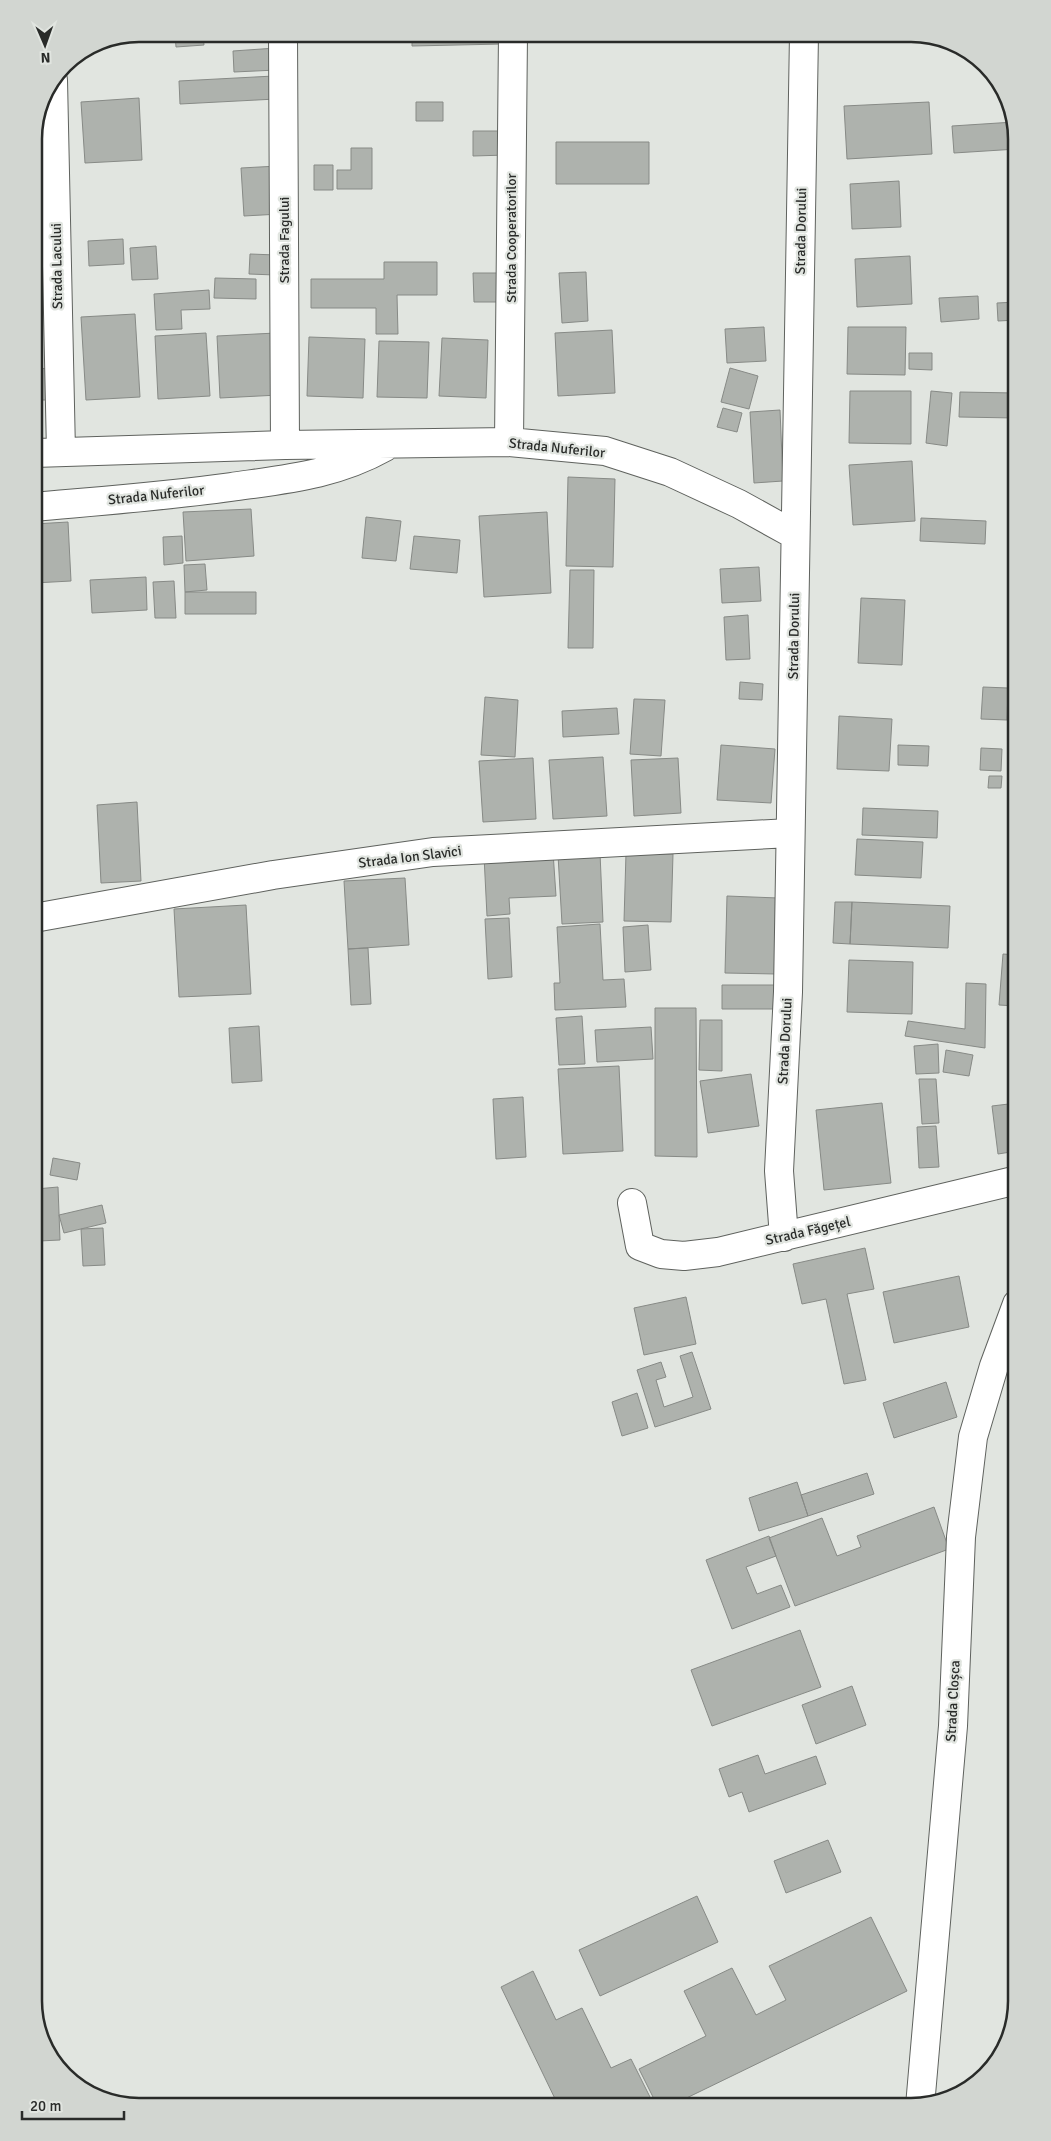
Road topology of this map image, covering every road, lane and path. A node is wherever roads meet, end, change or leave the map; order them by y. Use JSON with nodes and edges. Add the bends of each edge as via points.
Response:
{"nodes":[{"id":1,"x":283,"y":43,"type":"edge"},
{"id":2,"x":513,"y":43,"type":"edge"},
{"id":3,"x":804,"y":43,"type":"edge"},
{"id":4,"x":53,"y":94,"type":"edge"},
{"id":5,"x":510,"y":442,"type":"junction"},
{"id":6,"x":392,"y":444,"type":"junction"},
{"id":7,"x":285,"y":445,"type":"junction"},
{"id":8,"x":61,"y":452,"type":"junction"},
{"id":9,"x":43,"y":453,"type":"edge"},
{"id":10,"x":43,"y":506,"type":"edge"},
{"id":11,"x":795,"y":535,"type":"junction"},
{"id":12,"x":790,"y":833,"type":"junction"},
{"id":13,"x":43,"y":916,"type":"edge"},
{"id":14,"x":1008,"y":1182,"type":"edge"},
{"id":15,"x":632,"y":1203,"type":"dead end"},
{"id":16,"x":784,"y":1238,"type":"junction"},
{"id":17,"x":1008,"y":1328,"type":"edge"},
{"id":18,"x":921,"y":2098,"type":"edge"}],
"edges":[{"from":1,"to":7,"type":"street","name":"Strada Fagului"},
{"from":2,"to":5,"type":"street","name":"Strada Cooperatorilor"},
{"from":3,"to":11,"type":"street","name":"Strada Dorului"},
{"from":4,"to":8,"type":"street","name":"Strada Lacului"},
{"from":5,"to":6,"type":"street","name":"Strada Nuferilor"},
{"from":5,"to":11,"type":"street","name":"Strada Nuferilor","via":[[605,451],[670,472]]},
{"from":6,"to":7,"type":"street","name":"Strada Nuferilor"},
{"from":6,"to":10,"type":"street","name":"Strada Nuferilor","via":[[351,465],[304,476],[148,497]]},
{"from":7,"to":8,"type":"street","name":"Strada Nuferilor"},
{"from":8,"to":9,"type":"street","name":"Strada Nuferilor"},
{"from":11,"to":12,"type":"street","name":"Strada Dorului"},
{"from":12,"to":13,"type":"street","name":"Strada Ion Slavici","via":[[433,852],[273,875]]},
{"from":12,"to":16,"type":"street","name":"Strada Dorului","via":[[788,992],[779,1171]]},
{"from":14,"to":16,"type":"street","name":"Strada Făgețel"},
{"from":15,"to":16,"type":"street","name":"Strada Făgețel","via":[[640,1246],[661,1254],[684,1256],[718,1252]]},
{"from":17,"to":18,"type":"street","name":"Strada Cloșca","via":[[973,1437],[961,1537],[953,1726]]}]}
